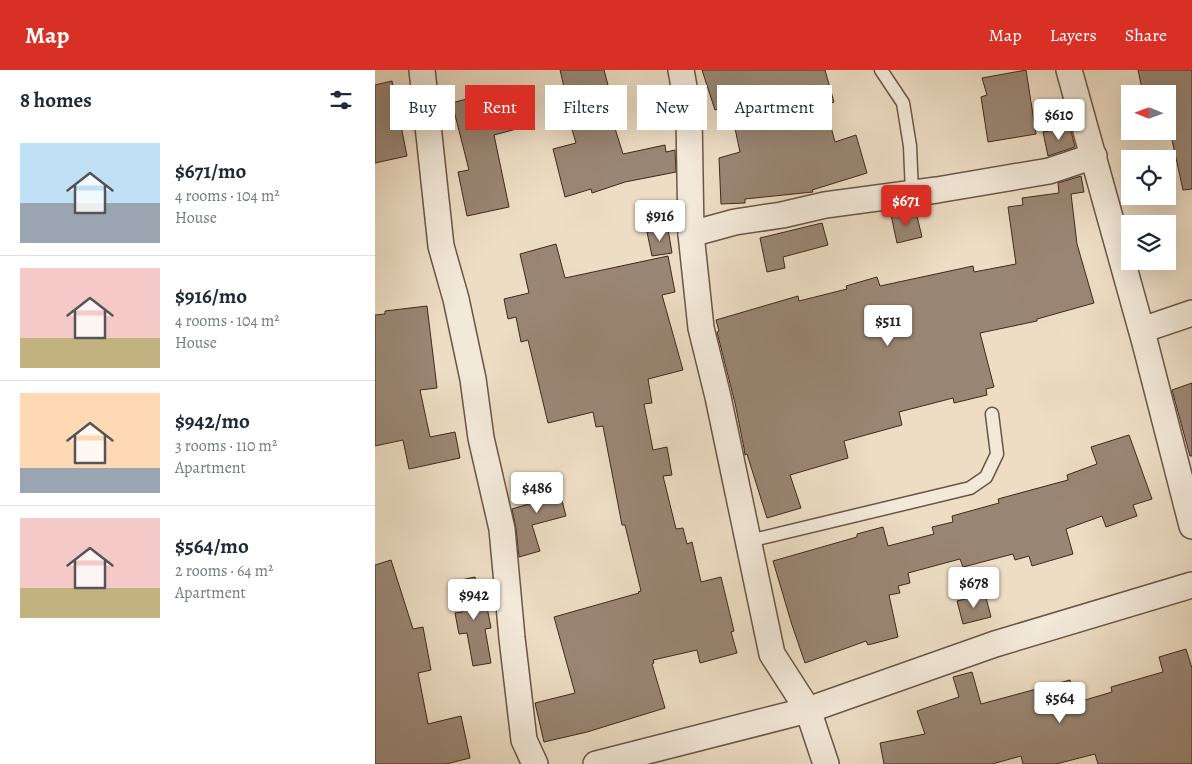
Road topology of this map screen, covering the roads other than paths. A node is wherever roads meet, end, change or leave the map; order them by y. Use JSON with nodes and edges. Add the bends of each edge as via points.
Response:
{"nodes":[{"id":1,"x":422,"y":70,"type":"edge"},
{"id":2,"x":681,"y":70,"type":"edge"},
{"id":3,"x":881,"y":70,"type":"edge"},
{"id":4,"x":1069,"y":70,"type":"edge"},
{"id":5,"x":1094,"y":156,"type":"junction"},
{"id":6,"x":912,"y":193,"type":"junction"},
{"id":7,"x":691,"y":234,"type":"junction"},
{"id":8,"x":1192,"y":313,"type":"edge"},
{"id":9,"x":1142,"y":330,"type":"junction"},
{"id":10,"x":992,"y":414,"type":"dead end"},
{"id":11,"x":1192,"y":526,"type":"edge"},
{"id":12,"x":749,"y":541,"type":"junction"},
{"id":13,"x":1192,"y":585,"type":"edge"},
{"id":14,"x":808,"y":710,"type":"junction"},
{"id":15,"x":535,"y":764,"type":"edge"},
{"id":16,"x":596,"y":764,"type":"edge"},
{"id":17,"x":826,"y":764,"type":"edge"}],
"edges":[{"from":1,"to":15,"type":"street","via":[[441,246],[457,298],[481,438],[502,530],[524,740]]},
{"from":2,"to":7,"type":"street","via":[[689,115]]},
{"from":3,"to":6,"type":"lane","via":[[903,103],[910,146]]},
{"from":4,"to":5,"type":"street"},
{"from":5,"to":6,"type":"street","via":[[1049,171]]},
{"from":5,"to":9,"type":"street"},
{"from":6,"to":7,"type":"street","via":[[825,205]]},
{"from":7,"to":12,"type":"street","via":[[701,328]]},
{"from":8,"to":9,"type":"street"},
{"from":9,"to":11,"type":"street"},
{"from":10,"to":12,"type":"lane","via":[[997,454],[986,477],[970,488]]},
{"from":12,"to":14,"type":"street","via":[[772,654]]},
{"from":13,"to":14,"type":"street","via":[[995,644]]},
{"from":14,"to":16,"type":"street"},
{"from":14,"to":17,"type":"street"}]}
